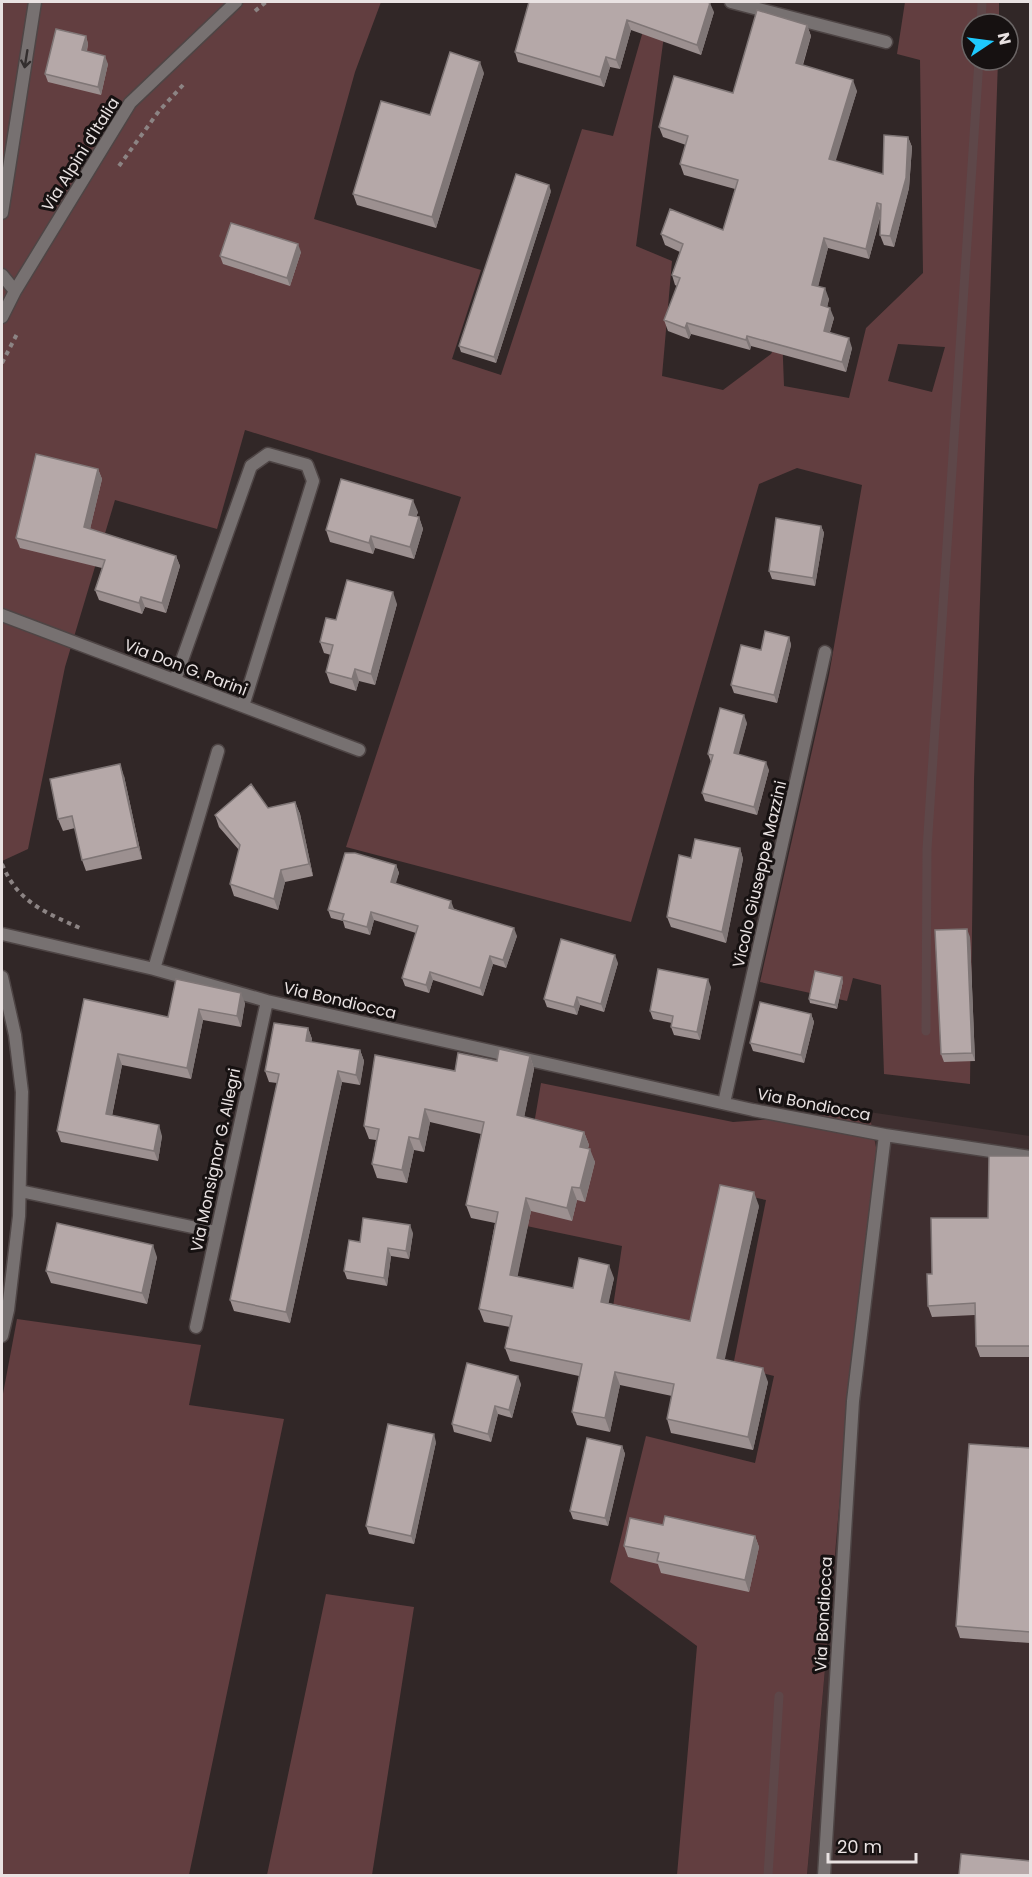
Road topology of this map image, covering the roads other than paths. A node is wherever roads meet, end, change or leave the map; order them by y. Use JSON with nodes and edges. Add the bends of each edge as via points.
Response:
{"nodes":[{"id":1,"x":35,"y":2,"type":"edge"},
{"id":2,"x":236,"y":2,"type":"edge"},
{"id":3,"x":731,"y":2,"type":"edge"},
{"id":4,"x":886,"y":42,"type":"dead end"},
{"id":5,"x":2,"y":213,"type":"edge"},
{"id":6,"x":2,"y":275,"type":"edge"},
{"id":7,"x":15,"y":291,"type":"junction"},
{"id":8,"x":2,"y":317,"type":"edge"},
{"id":9,"x":2,"y":615,"type":"edge"},
{"id":10,"x":825,"y":651,"type":"dead end"},
{"id":11,"x":175,"y":680,"type":"junction"},
{"id":12,"x":243,"y":706,"type":"junction"},
{"id":13,"x":359,"y":750,"type":"dead end"},
{"id":14,"x":218,"y":752,"type":"dead end"},
{"id":15,"x":2,"y":933,"type":"edge"},
{"id":16,"x":154,"y":969,"type":"junction"},
{"id":17,"x":2,"y":977,"type":"edge"},
{"id":18,"x":267,"y":1001,"type":"junction"},
{"id":19,"x":724,"y":1103,"type":"junction"},
{"id":20,"x":885,"y":1135,"type":"junction"},
{"id":21,"x":1030,"y":1157,"type":"edge"},
{"id":22,"x":20,"y":1191,"type":"junction"},
{"id":23,"x":216,"y":1232,"type":"junction"},
{"id":24,"x":196,"y":1327,"type":"dead end"},
{"id":25,"x":2,"y":1336,"type":"edge"},
{"id":26,"x":824,"y":1875,"type":"edge"}],
"edges":[{"from":1,"to":5,"type":"street","one_way":true},
{"from":2,"to":7,"type":"street","name":"Via Alpini d'Italia","via":[[130,103]]},
{"from":3,"to":4,"type":"street"},
{"from":6,"to":7,"type":"street"},
{"from":7,"to":8,"type":"street","name":"Via Alpini d'Italia"},
{"from":9,"to":11,"type":"street","name":"Via Don G. Parini"},
{"from":10,"to":19,"type":"street","name":"Vicolo Giuseppe Mazzini"},
{"from":11,"to":12,"type":"street","name":"Via Don G. Parini"},
{"from":11,"to":12,"type":"street","via":[[251,466],[268,454],[306,465],[313,481]]},
{"from":12,"to":13,"type":"street","name":"Via Don G. Parini"},
{"from":14,"to":16,"type":"street"},
{"from":15,"to":16,"type":"street","name":"Via Bondiocca"},
{"from":16,"to":18,"type":"street","name":"Via Bondiocca"},
{"from":17,"to":22,"type":"street","via":[[22,1092]]},
{"from":18,"to":19,"type":"street","name":"Via Bondiocca"},
{"from":18,"to":23,"type":"street","name":"Via Monsignor G. Allegri"},
{"from":19,"to":20,"type":"street","name":"Via Bondiocca"},
{"from":20,"to":21,"type":"street"},
{"from":20,"to":26,"type":"street","name":"Via Bondiocca","via":[[853,1401]]},
{"from":22,"to":23,"type":"street"},
{"from":22,"to":25,"type":"street"},
{"from":23,"to":24,"type":"street","name":"Via Monsignor G. Allegri"}]}
